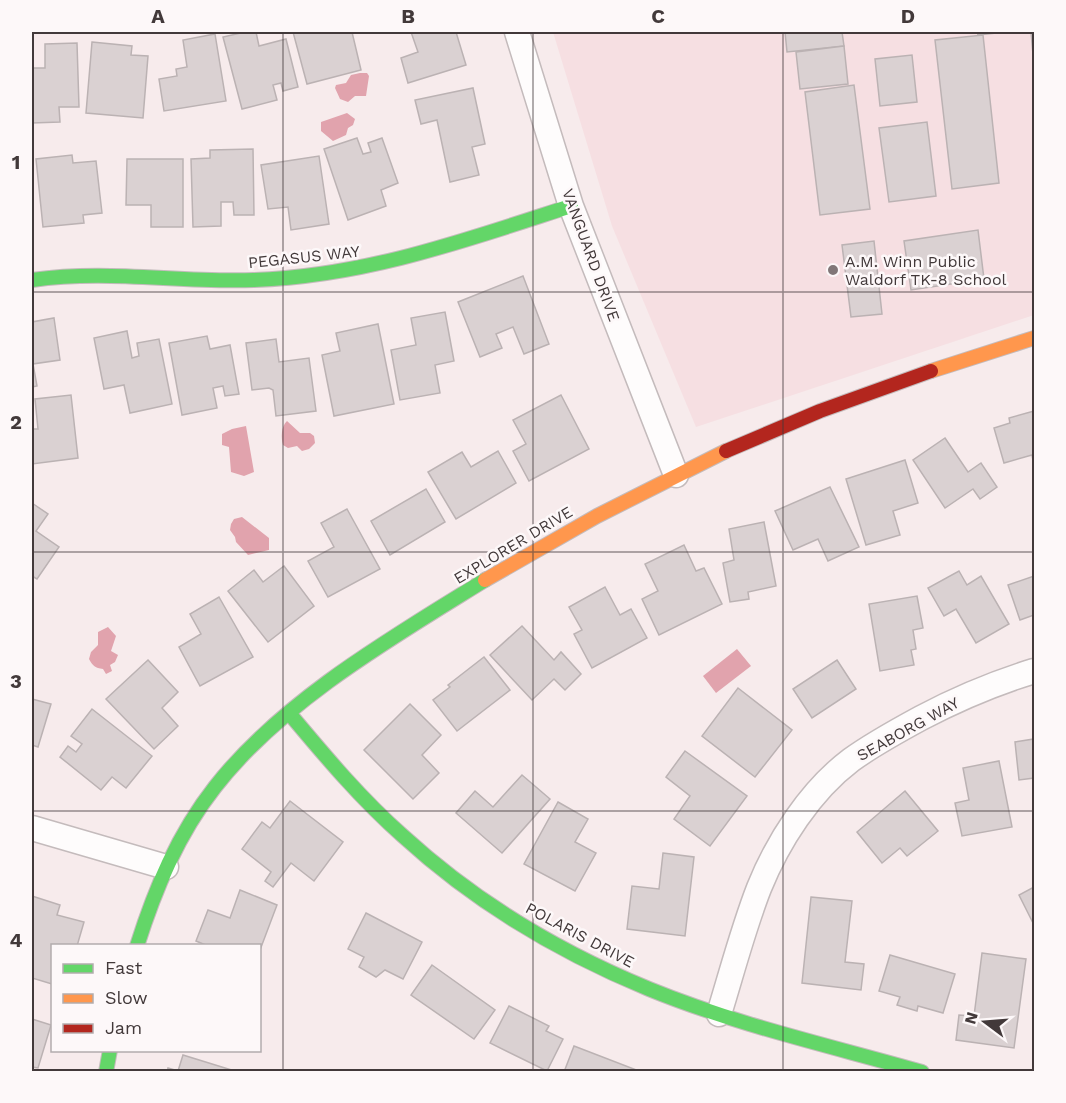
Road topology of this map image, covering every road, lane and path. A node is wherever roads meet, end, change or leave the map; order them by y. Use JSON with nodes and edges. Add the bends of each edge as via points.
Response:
{"nodes":[{"id":1,"x":517,"y":32,"type":"edge"},
{"id":2,"x":571,"y":206,"type":"junction"},
{"id":3,"x":32,"y":280,"type":"edge"},
{"id":4,"x":1035,"y":338,"type":"edge"},
{"id":5,"x":675,"y":475,"type":"junction"},
{"id":6,"x":1035,"y":671,"type":"edge"},
{"id":7,"x":289,"y":713,"type":"junction"},
{"id":8,"x":32,"y":828,"type":"edge"},
{"id":9,"x":166,"y":867,"type":"junction"},
{"id":10,"x":137,"y":944,"type":"edge"},
{"id":11,"x":719,"y":1014,"type":"junction"},
{"id":12,"x":110,"y":1052,"type":"edge"},
{"id":13,"x":106,"y":1071,"type":"edge"},
{"id":14,"x":922,"y":1071,"type":"edge"}],
"edges":[{"from":1,"to":2,"type":"street","name":"VANGUARD DRIVE"},
{"from":2,"to":3,"type":"street","name":"PEGASUS WAY","via":[[420,255],[319,275],[251,280],[95,273]]},
{"from":2,"to":5,"type":"street","name":"VANGUARD DRIVE"},
{"from":4,"to":5,"type":"street","name":"EXPLORER DRIVE","via":[[937,368],[790,423]]},
{"from":5,"to":7,"type":"street","name":"EXPLORER DRIVE","via":[[476,584]]},
{"from":6,"to":11,"type":"street","name":"SEABORG WAY","via":[[951,703],[896,732],[850,761],[829,780],[790,829],[760,887]]},
{"from":7,"to":9,"type":"street","name":"EXPLORER DRIVE","via":[[252,746],[213,790]]},
{"from":7,"to":11,"type":"street","name":"POLARIS DRIVE","via":[[375,810],[466,887],[567,951],[648,988]]},
{"from":8,"to":9,"type":"street"},
{"from":9,"to":10,"type":"street","name":"EXPLORER DRIVE"},
{"from":11,"to":14,"type":"street","name":"POLARIS DRIVE"},
{"from":12,"to":13,"type":"street"}]}
